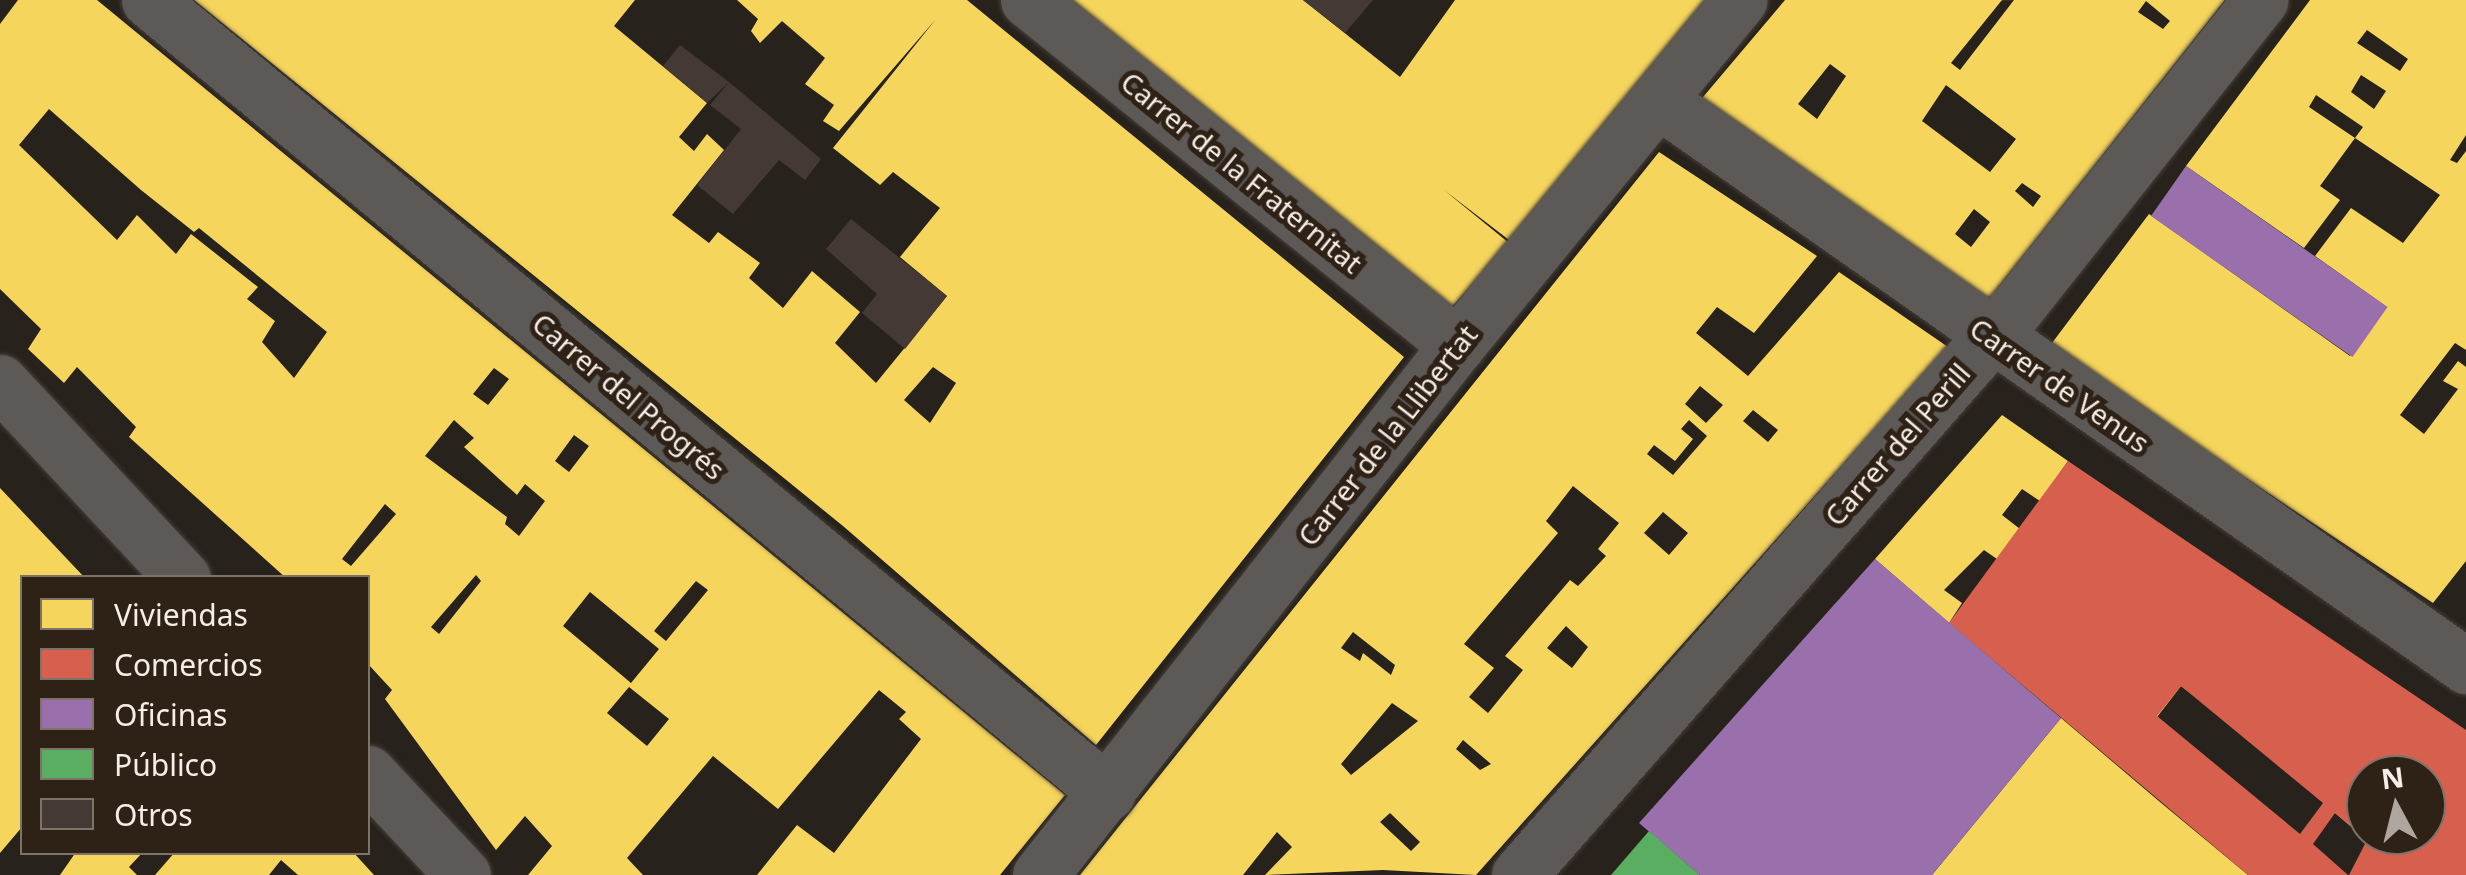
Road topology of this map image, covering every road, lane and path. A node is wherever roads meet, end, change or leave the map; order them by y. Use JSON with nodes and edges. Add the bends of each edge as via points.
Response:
{"nodes":[{"id":1,"x":148,"y":0,"type":"edge"},
{"id":2,"x":1028,"y":0,"type":"edge"},
{"id":3,"x":1739,"y":0,"type":"edge"},
{"id":4,"x":2260,"y":0,"type":"edge"},
{"id":5,"x":1658,"y":100,"type":"junction"},
{"id":6,"x":1990,"y":337,"type":"junction"},
{"id":7,"x":1456,"y":345,"type":"junction"},
{"id":8,"x":0,"y":382,"type":"edge"},
{"id":9,"x":181,"y":575,"type":"edge"},
{"id":10,"x":2459,"y":646,"type":"edge"},
{"id":11,"x":370,"y":775,"type":"edge"},
{"id":12,"x":1108,"y":793,"type":"junction"},
{"id":13,"x":463,"y":875,"type":"edge"},
{"id":14,"x":1040,"y":875,"type":"edge"},
{"id":15,"x":1520,"y":875,"type":"edge"}],
"edges":[{"from":1,"to":12,"type":"street","name":"Carrer del Progrés"},
{"from":2,"to":7,"type":"street","name":"Carrer de la Fraternitat"},
{"from":3,"to":5,"type":"street","name":"Carrer de la Llibertat"},
{"from":4,"to":6,"type":"street","name":"Carrer del Perill"},
{"from":5,"to":6,"type":"street","name":"Carrer de Venus"},
{"from":5,"to":7,"type":"street","name":"Carrer de la Llibertat"},
{"from":6,"to":10,"type":"street","name":"Carrer de Venus"},
{"from":6,"to":15,"type":"street","name":"Carrer del Perill"},
{"from":7,"to":12,"type":"street","name":"Carrer de la Llibertat"},
{"from":8,"to":9,"type":"street"},
{"from":11,"to":13,"type":"street"},
{"from":12,"to":14,"type":"street","name":"Carrer de la Llibertat"}]}
